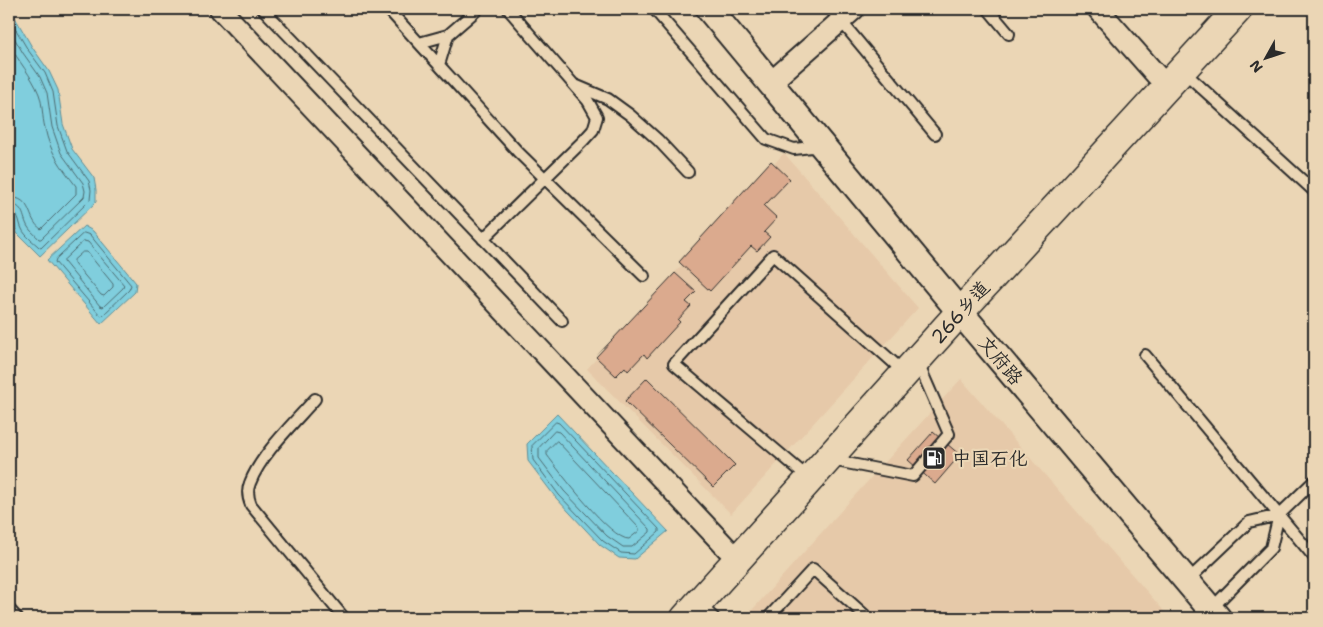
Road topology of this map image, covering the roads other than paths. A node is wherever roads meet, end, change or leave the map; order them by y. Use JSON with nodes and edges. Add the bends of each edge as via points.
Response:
{"nodes":[{"id":1,"x":220,"y":9,"type":"edge"},
{"id":2,"x":263,"y":9,"type":"edge"},
{"id":3,"x":388,"y":9,"type":"edge"},
{"id":4,"x":478,"y":9,"type":"edge"},
{"id":5,"x":508,"y":9,"type":"edge"},
{"id":6,"x":654,"y":9,"type":"edge"},
{"id":7,"x":708,"y":9,"type":"edge"},
{"id":8,"x":988,"y":9,"type":"edge"},
{"id":9,"x":1098,"y":9,"type":"edge"},
{"id":10,"x":1238,"y":9,"type":"edge"},
{"id":11,"x":842,"y":13,"type":"edge"},
{"id":12,"x":1009,"y":34,"type":"dead end"},
{"id":13,"x":448,"y":36,"type":"junction"},
{"id":14,"x":419,"y":43,"type":"junction"},
{"id":15,"x":439,"y":64,"type":"junction"},
{"id":16,"x":1174,"y":78,"type":"junction"},
{"id":17,"x":770,"y":83,"type":"junction"},
{"id":18,"x":573,"y":84,"type":"junction"},
{"id":19,"x":935,"y":134,"type":"dead end"},
{"id":20,"x":822,"y":146,"type":"junction"},
{"id":21,"x":688,"y":172,"type":"dead end"},
{"id":22,"x":546,"y":179,"type":"junction"},
{"id":23,"x":1314,"y":191,"type":"edge"},
{"id":24,"x":483,"y":239,"type":"junction"},
{"id":25,"x":644,"y":276,"type":"dead end"},
{"id":26,"x":960,"y":312,"type":"junction"},
{"id":27,"x":562,"y":321,"type":"dead end"},
{"id":28,"x":1145,"y":355,"type":"dead end"},
{"id":29,"x":911,"y":366,"type":"junction"},
{"id":30,"x":315,"y":399,"type":"dead end"},
{"id":31,"x":819,"y":469,"type":"junction"},
{"id":32,"x":1314,"y":481,"type":"edge"},
{"id":33,"x":1279,"y":514,"type":"junction"},
{"id":34,"x":1314,"y":557,"type":"edge"},
{"id":35,"x":738,"y":560,"type":"junction"},
{"id":36,"x":1187,"y":581,"type":"junction"},
{"id":37,"x":9,"y":609,"type":"edge"},
{"id":38,"x":699,"y":613,"type":"edge"},
{"id":39,"x":1214,"y":614,"type":"edge"},
{"id":40,"x":17,"y":618,"type":"edge"},
{"id":41,"x":344,"y":618,"type":"edge"},
{"id":42,"x":768,"y":618,"type":"edge"},
{"id":43,"x":868,"y":618,"type":"edge"}],
"edges":[{"from":1,"to":35,"type":"street"},
{"from":2,"to":24,"type":"lane"},
{"from":3,"to":14,"type":"lane"},
{"from":4,"to":13,"type":"lane"},
{"from":5,"to":18,"type":"lane"},
{"from":6,"to":20,"type":"lane","via":[[766,139],[794,149]]},
{"from":7,"to":17,"type":"street","name":"文府路"},
{"from":8,"to":12,"type":"lane"},
{"from":9,"to":16,"type":"street"},
{"from":10,"to":16,"type":"main road","name":"266乡道"},
{"from":11,"to":17,"type":"street"},
{"from":11,"to":19,"type":"lane"},
{"from":13,"to":14,"type":"lane"},
{"from":13,"to":15,"type":"lane"},
{"from":14,"to":15,"type":"lane"},
{"from":15,"to":22,"type":"lane"},
{"from":16,"to":23,"type":"lane"},
{"from":16,"to":26,"type":"main road","name":"266乡道"},
{"from":17,"to":20,"type":"street","name":"文府路"},
{"from":18,"to":21,"type":"lane","via":[[608,99],[630,115]]},
{"from":18,"to":22,"type":"lane","via":[[596,116],[592,130]]},
{"from":20,"to":26,"type":"street","name":"文府路"},
{"from":22,"to":24,"type":"lane"},
{"from":22,"to":25,"type":"lane"},
{"from":24,"to":27,"type":"lane"},
{"from":26,"to":29,"type":"main road","name":"266乡道"},
{"from":26,"to":36,"type":"street","name":"文府路"},
{"from":28,"to":33,"type":"lane"},
{"from":29,"to":31,"type":"main road","name":"266乡道"},
{"from":29,"to":31,"type":"lane","via":[[949,434],[913,476]]},
{"from":29,"to":31,"type":"lane","via":[[773,255],[674,364]]},
{"from":30,"to":41,"type":"lane","via":[[263,458],[250,484],[248,497],[251,506]]},
{"from":31,"to":35,"type":"main road","name":"266乡道"},
{"from":32,"to":33,"type":"lane"},
{"from":33,"to":34,"type":"lane"},
{"from":33,"to":36,"type":"lane","via":[[1249,522]]},
{"from":33,"to":39,"type":"lane","via":[[1271,548]]},
{"from":35,"to":38,"type":"main road","name":"266乡道"},
{"from":36,"to":39,"type":"street","name":"文府路"},
{"from":37,"to":40,"type":"lane"},
{"from":42,"to":43,"type":"lane","via":[[813,569]]}]}
